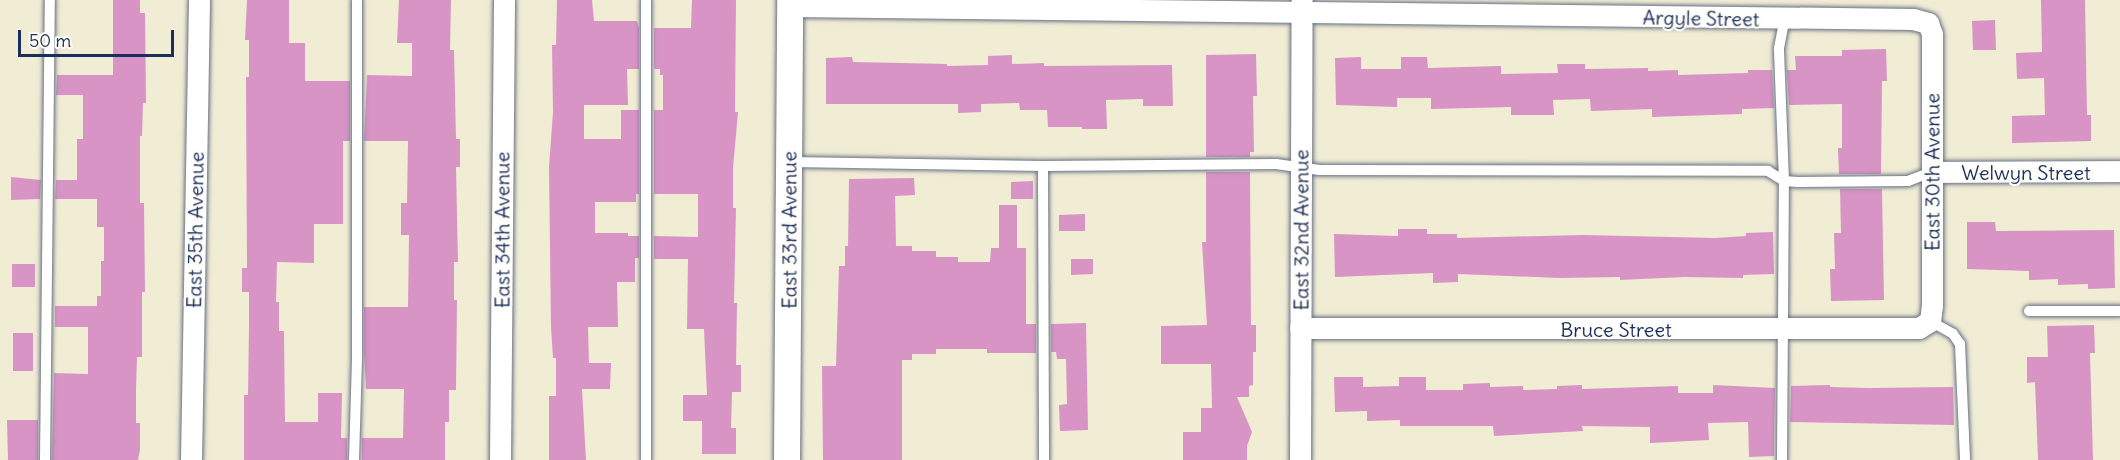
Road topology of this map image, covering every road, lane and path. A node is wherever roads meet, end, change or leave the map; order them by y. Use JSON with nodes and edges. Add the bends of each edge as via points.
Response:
{"nodes":[{"id":1,"x":50,"y":0,"type":"edge"},
{"id":2,"x":199,"y":0,"type":"edge"},
{"id":3,"x":357,"y":0,"type":"edge"},
{"id":4,"x":504,"y":0,"type":"edge"},
{"id":5,"x":646,"y":0,"type":"edge"},
{"id":6,"x":790,"y":3,"type":"edge"},
{"id":7,"x":1302,"y":6,"type":"edge"},
{"id":8,"x":1785,"y":9,"type":"edge"},
{"id":9,"x":1928,"y":23,"type":"joint"},
{"id":10,"x":789,"y":162,"type":"junction"},
{"id":11,"x":1043,"y":166,"type":"junction"},
{"id":12,"x":1301,"y":167,"type":"junction"},
{"id":13,"x":2120,"y":171,"type":"edge"},
{"id":14,"x":1932,"y":172,"type":"junction"},
{"id":15,"x":1784,"y":181,"type":"junction"},
{"id":16,"x":2120,"y":311,"type":"edge"},
{"id":17,"x":2029,"y":312,"type":"dead end"},
{"id":18,"x":1930,"y":321,"type":"junction"},
{"id":19,"x":1300,"y":328,"type":"junction"},
{"id":20,"x":1782,"y":329,"type":"junction"},
{"id":21,"x":45,"y":460,"type":"edge"},
{"id":22,"x":191,"y":460,"type":"edge"},
{"id":23,"x":354,"y":460,"type":"edge"},
{"id":24,"x":500,"y":460,"type":"edge"},
{"id":25,"x":646,"y":460,"type":"edge"},
{"id":26,"x":787,"y":460,"type":"edge"},
{"id":27,"x":1044,"y":460,"type":"edge"},
{"id":28,"x":1300,"y":460,"type":"edge"},
{"id":29,"x":1782,"y":460,"type":"edge"},
{"id":30,"x":1965,"y":460,"type":"edge"}],
"edges":[{"from":1,"to":21,"type":"lane"},
{"from":2,"to":22,"type":"street","name":"East 35th Avenue"},
{"from":3,"to":23,"type":"lane"},
{"from":4,"to":24,"type":"street","name":"East 34th Avenue"},
{"from":5,"to":25,"type":"lane"},
{"from":6,"to":7,"type":"street","name":"Argyle Street"},
{"from":6,"to":10,"type":"street","name":"East 33rd Avenue"},
{"from":7,"to":8,"type":"street","name":"Argyle Street"},
{"from":7,"to":12,"type":"street","name":"East 32nd Avenue"},
{"from":8,"to":9,"type":"street","name":"Argyle Street"},
{"from":8,"to":15,"type":"lane","via":[[1779,48]]},
{"from":9,"to":14,"type":"street","name":"East 30th Avenue","via":[[1932,34]]},
{"from":10,"to":11,"type":"lane"},
{"from":10,"to":26,"type":"street","name":"East 33rd Avenue"},
{"from":11,"to":12,"type":"lane"},
{"from":11,"to":27,"type":"lane"},
{"from":12,"to":15,"type":"lane","via":[[1768,171]]},
{"from":12,"to":19,"type":"street","name":"East 32nd Avenue"},
{"from":13,"to":14,"type":"street","name":"Welwyn Street"},
{"from":14,"to":15,"type":"lane","via":[[1908,181]]},
{"from":14,"to":18,"type":"street","name":"East 30th Avenue"},
{"from":15,"to":20,"type":"lane"},
{"from":16,"to":17,"type":"lane"},
{"from":18,"to":20,"type":"street","name":"Bruce Street","via":[[1919,328]]},
{"from":18,"to":30,"type":"lane","via":[[1953,334],[1960,344]]},
{"from":19,"to":20,"type":"street","name":"Bruce Street"},
{"from":19,"to":28,"type":"street","name":"East 32nd Avenue"},
{"from":20,"to":29,"type":"lane"}]}
